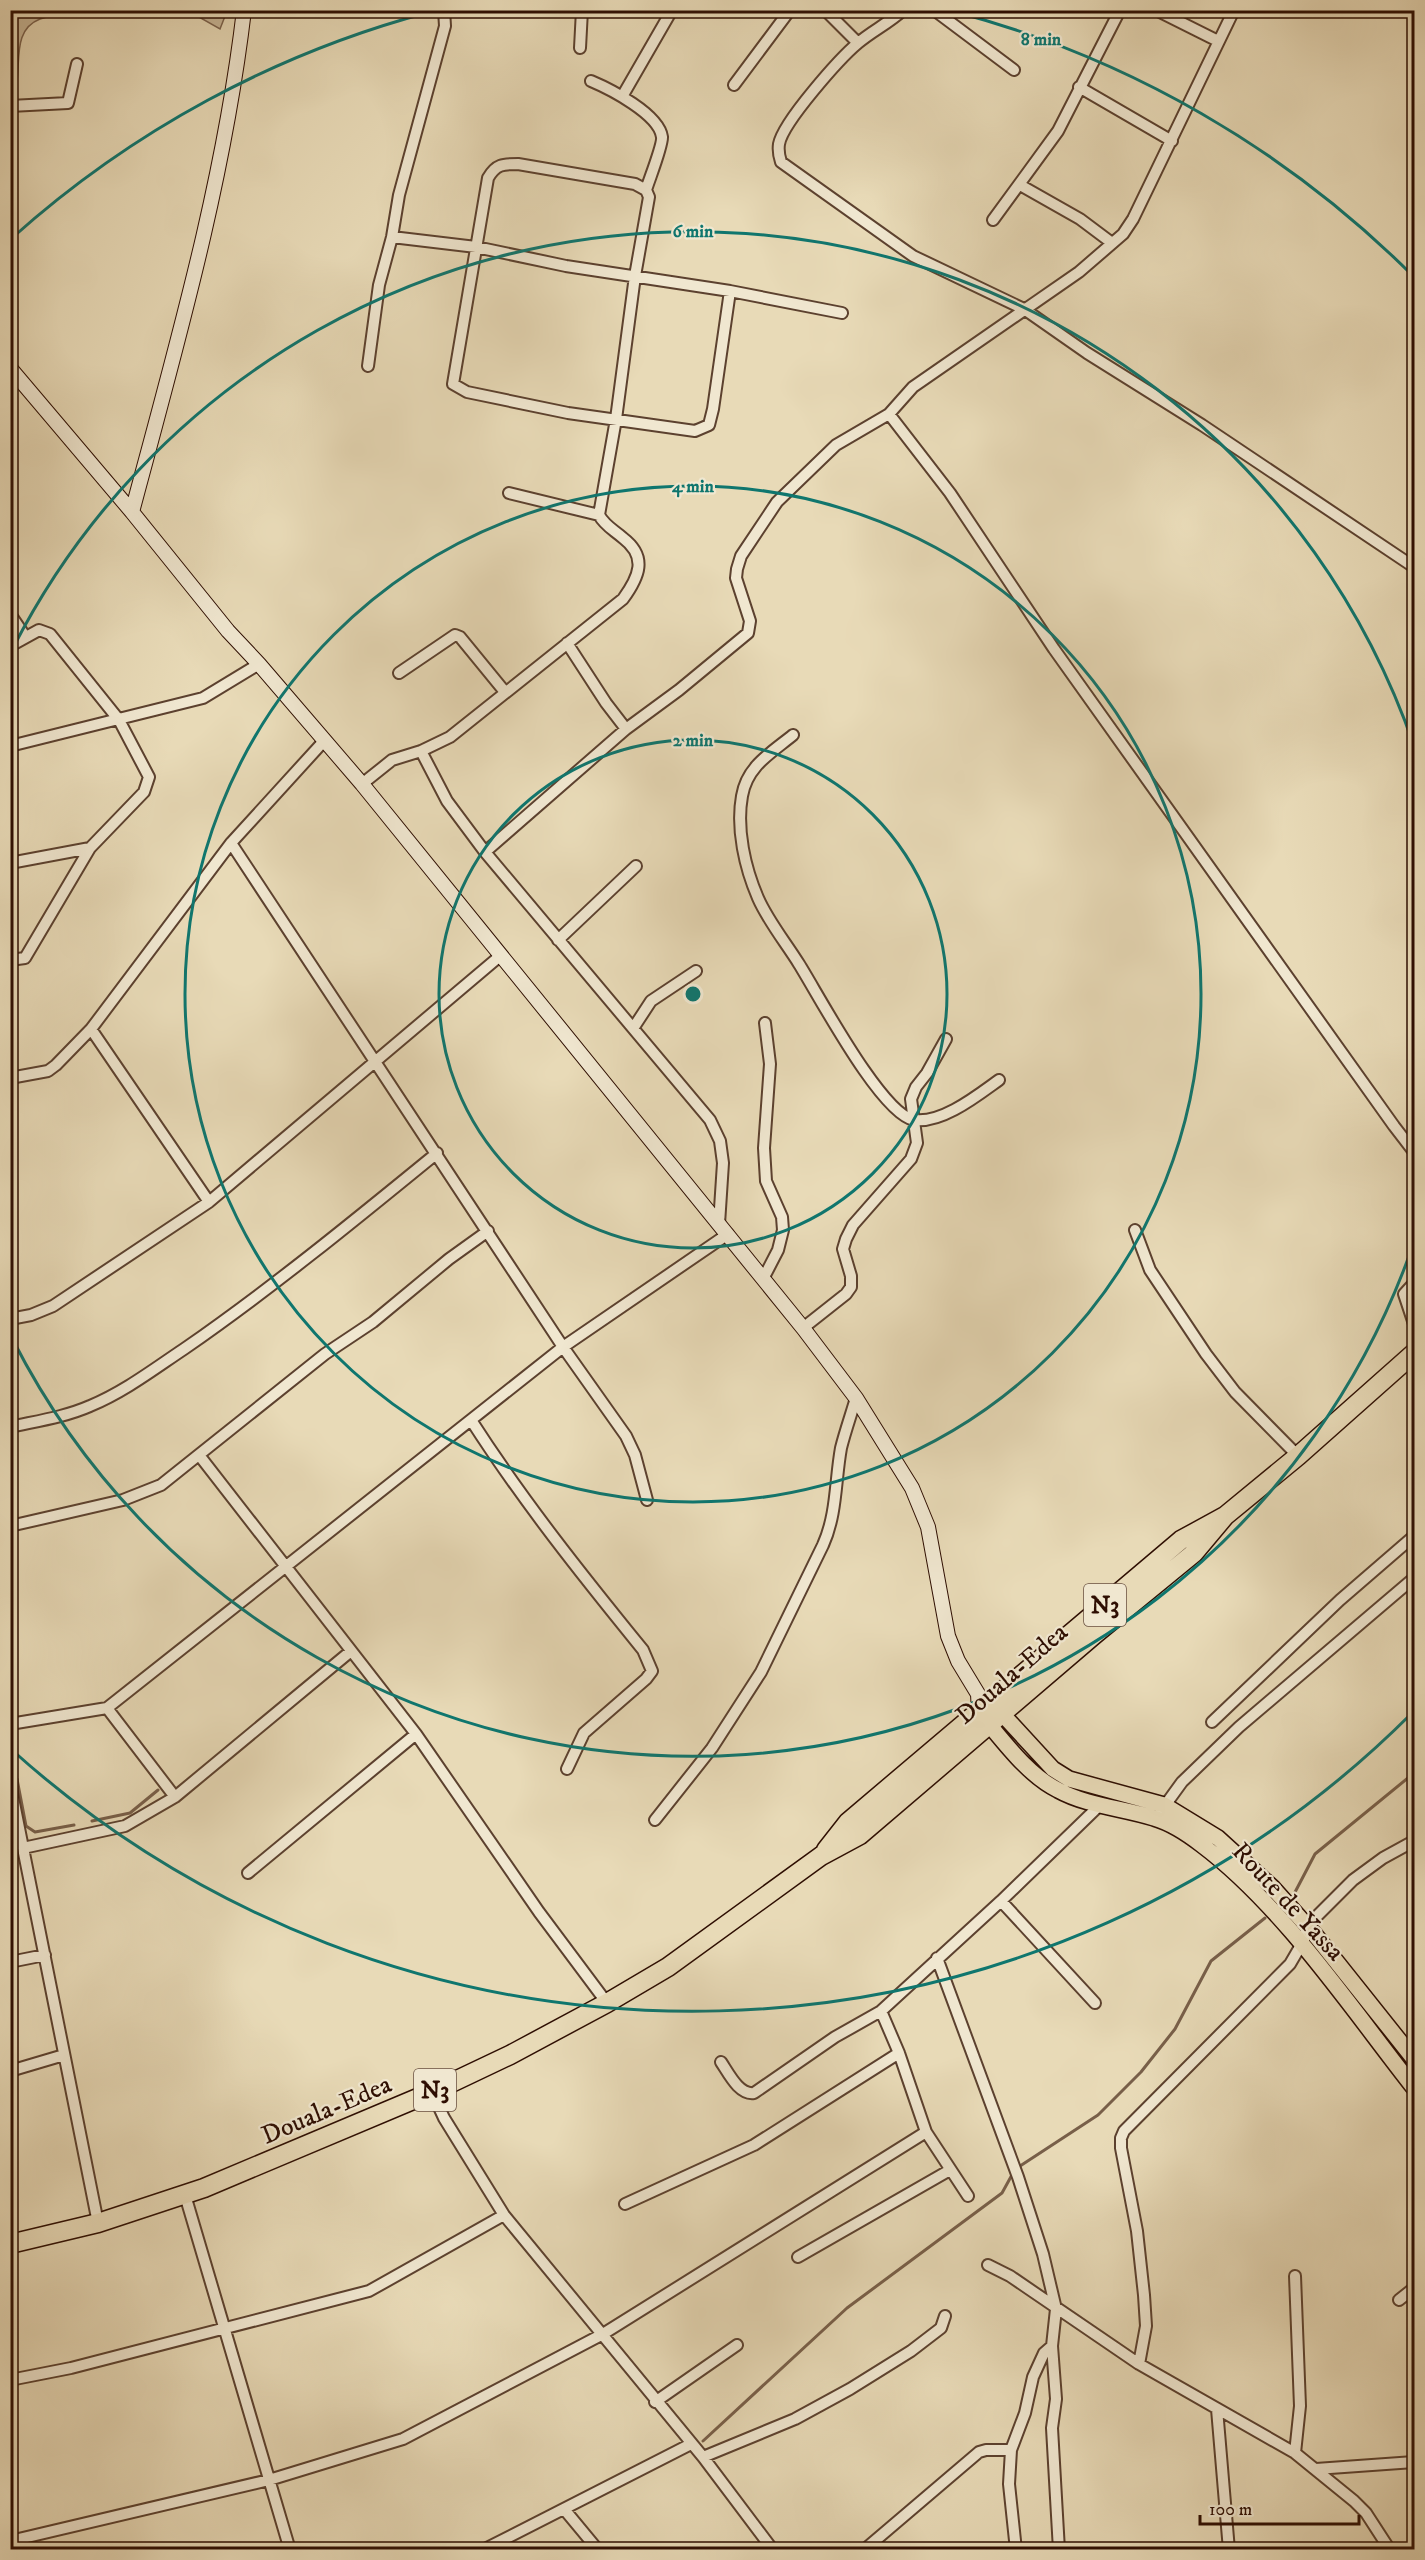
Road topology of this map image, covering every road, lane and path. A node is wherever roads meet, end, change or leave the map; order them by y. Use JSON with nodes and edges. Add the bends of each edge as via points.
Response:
{"nodes":[{"id":1,"x":244,"y":10,"type":"edge"},
{"id":2,"x":444,"y":10,"type":"edge"},
{"id":3,"x":582,"y":10,"type":"edge"},
{"id":4,"x":672,"y":10,"type":"edge"},
{"id":5,"x":790,"y":10,"type":"edge"},
{"id":6,"x":825,"y":10,"type":"edge"},
{"id":7,"x":903,"y":10,"type":"edge"},
{"id":8,"x":934,"y":10,"type":"edge"},
{"id":9,"x":1120,"y":10,"type":"edge"},
{"id":10,"x":1156,"y":10,"type":"edge"},
{"id":11,"x":1234,"y":10,"type":"edge"},
{"id":12,"x":1218,"y":41,"type":"junction"},
{"id":13,"x":858,"y":43,"type":"junction"},
{"id":14,"x":580,"y":48,"type":"dead end"},
{"id":15,"x":76,"y":64,"type":"dead end"},
{"id":16,"x":1014,"y":70,"type":"dead end"},
{"id":17,"x":591,"y":81,"type":"dead end"},
{"id":18,"x":735,"y":85,"type":"dead end"},
{"id":19,"x":1079,"y":87,"type":"junction"},
{"id":20,"x":623,"y":95,"type":"junction"},
{"id":21,"x":10,"y":106,"type":"edge"},
{"id":22,"x":1172,"y":141,"type":"junction"},
{"id":23,"x":1020,"y":185,"type":"junction"},
{"id":24,"x":646,"y":190,"type":"junction"},
{"id":25,"x":993,"y":220,"type":"dead end"},
{"id":26,"x":392,"y":237,"type":"junction"},
{"id":27,"x":1112,"y":243,"type":"junction"},
{"id":28,"x":476,"y":247,"type":"junction"},
{"id":29,"x":635,"y":276,"type":"junction"},
{"id":30,"x":730,"y":291,"type":"junction"},
{"id":31,"x":1024,"y":309,"type":"junction"},
{"id":32,"x":842,"y":313,"type":"dead end"},
{"id":33,"x":368,"y":366,"type":"dead end"},
{"id":34,"x":10,"y":368,"type":"edge"},
{"id":35,"x":889,"y":414,"type":"junction"},
{"id":36,"x":616,"y":419,"type":"junction"},
{"id":37,"x":509,"y":493,"type":"dead end"},
{"id":38,"x":132,"y":512,"type":"junction"},
{"id":39,"x":599,"y":515,"type":"junction"},
{"id":40,"x":1414,"y":567,"type":"edge"},
{"id":41,"x":10,"y":614,"type":"edge"},
{"id":42,"x":26,"y":636,"type":"junction"},
{"id":43,"x":567,"y":643,"type":"junction"},
{"id":44,"x":10,"y":646,"type":"edge"},
{"id":45,"x":259,"y":664,"type":"junction"},
{"id":46,"x":399,"y":673,"type":"dead end"},
{"id":47,"x":505,"y":692,"type":"junction"},
{"id":48,"x":119,"y":720,"type":"junction"},
{"id":49,"x":626,"y":729,"type":"junction"},
{"id":50,"x":793,"y":735,"type":"dead end"},
{"id":51,"x":324,"y":741,"type":"junction"},
{"id":52,"x":10,"y":746,"type":"edge"},
{"id":53,"x":421,"y":751,"type":"junction"},
{"id":54,"x":362,"y":784,"type":"junction"},
{"id":55,"x":231,"y":843,"type":"junction"},
{"id":56,"x":90,"y":848,"type":"junction"},
{"id":57,"x":485,"y":852,"type":"junction"},
{"id":58,"x":10,"y":863,"type":"edge"},
{"id":59,"x":636,"y":866,"type":"dead end"},
{"id":60,"x":558,"y":940,"type":"junction"},
{"id":61,"x":500,"y":956,"type":"junction"},
{"id":62,"x":10,"y":960,"type":"edge"},
{"id":63,"x":696,"y":971,"type":"dead end"},
{"id":64,"x":765,"y":1023,"type":"dead end"},
{"id":65,"x":634,"y":1028,"type":"junction"},
{"id":66,"x":92,"y":1029,"type":"junction"},
{"id":67,"x":946,"y":1039,"type":"dead end"},
{"id":68,"x":374,"y":1061,"type":"junction"},
{"id":69,"x":10,"y":1078,"type":"edge"},
{"id":70,"x":999,"y":1080,"type":"dead end"},
{"id":71,"x":912,"y":1120,"type":"junction"},
{"id":72,"x":1414,"y":1152,"type":"edge"},
{"id":73,"x":437,"y":1153,"type":"junction"},
{"id":74,"x":209,"y":1202,"type":"junction"},
{"id":75,"x":723,"y":1229,"type":"junction"},
{"id":76,"x":1135,"y":1230,"type":"dead end"},
{"id":77,"x":488,"y":1232,"type":"junction"},
{"id":78,"x":763,"y":1279,"type":"junction"},
{"id":79,"x":1414,"y":1283,"type":"edge"},
{"id":80,"x":10,"y":1319,"type":"edge"},
{"id":81,"x":1414,"y":1324,"type":"edge"},
{"id":82,"x":803,"y":1328,"type":"junction"},
{"id":83,"x":563,"y":1347,"type":"junction"},
{"id":84,"x":1414,"y":1353,"type":"edge"},
{"id":85,"x":856,"y":1398,"type":"junction"},
{"id":86,"x":471,"y":1420,"type":"junction"},
{"id":87,"x":10,"y":1427,"type":"edge"},
{"id":88,"x":199,"y":1455,"type":"junction"},
{"id":89,"x":1298,"y":1455,"type":"junction"},
{"id":90,"x":647,"y":1500,"type":"dead end"},
{"id":91,"x":10,"y":1526,"type":"edge"},
{"id":92,"x":1414,"y":1536,"type":"edge"},
{"id":93,"x":285,"y":1566,"type":"junction"},
{"id":94,"x":1414,"y":1578,"type":"edge"},
{"id":95,"x":351,"y":1651,"type":"junction"},
{"id":96,"x":107,"y":1708,"type":"junction"},
{"id":97,"x":988,"y":1710,"type":"junction"},
{"id":98,"x":1212,"y":1722,"type":"dead end"},
{"id":99,"x":10,"y":1724,"type":"edge"},
{"id":100,"x":416,"y":1734,"type":"junction"},
{"id":101,"x":567,"y":1768,"type":"dead end"},
{"id":102,"x":10,"y":1783,"type":"edge"},
{"id":103,"x":175,"y":1797,"type":"junction"},
{"id":104,"x":1100,"y":1805,"type":"junction"},
{"id":105,"x":1164,"y":1805,"type":"junction"},
{"id":106,"x":1156,"y":1819,"type":"junction"},
{"id":107,"x":655,"y":1820,"type":"dead end"},
{"id":108,"x":1414,"y":1840,"type":"edge"},
{"id":109,"x":23,"y":1848,"type":"junction"},
{"id":110,"x":248,"y":1874,"type":"dead end"},
{"id":111,"x":1000,"y":1901,"type":"junction"},
{"id":112,"x":1307,"y":1926,"type":"junction"},
{"id":113,"x":1302,"y":1945,"type":"junction"},
{"id":114,"x":45,"y":1955,"type":"junction"},
{"id":115,"x":937,"y":1958,"type":"junction"},
{"id":116,"x":10,"y":1962,"type":"edge"},
{"id":117,"x":607,"y":2003,"type":"junction"},
{"id":118,"x":1095,"y":2003,"type":"dead end"},
{"id":119,"x":881,"y":2011,"type":"junction"},
{"id":120,"x":899,"y":2053,"type":"junction"},
{"id":121,"x":64,"y":2055,"type":"junction"},
{"id":122,"x":1414,"y":2059,"type":"edge"},
{"id":123,"x":721,"y":2062,"type":"dead end"},
{"id":124,"x":10,"y":2071,"type":"edge"},
{"id":125,"x":1414,"y":2088,"type":"edge"},
{"id":126,"x":432,"y":2092,"type":"junction"},
{"id":127,"x":926,"y":2132,"type":"junction"},
{"id":128,"x":950,"y":2170,"type":"junction"},
{"id":129,"x":185,"y":2195,"type":"junction"},
{"id":130,"x":968,"y":2196,"type":"dead end"},
{"id":131,"x":624,"y":2204,"type":"dead end"},
{"id":132,"x":504,"y":2215,"type":"junction"},
{"id":133,"x":98,"y":2223,"type":"junction"},
{"id":134,"x":10,"y":2244,"type":"edge"},
{"id":135,"x":798,"y":2256,"type":"dead end"},
{"id":136,"x":988,"y":2265,"type":"dead end"},
{"id":137,"x":1295,"y":2276,"type":"dead end"},
{"id":138,"x":1414,"y":2288,"type":"edge"},
{"id":139,"x":1399,"y":2300,"type":"dead end"},
{"id":140,"x":1056,"y":2309,"type":"junction"},
{"id":141,"x":945,"y":2316,"type":"dead end"},
{"id":142,"x":224,"y":2328,"type":"junction"},
{"id":143,"x":603,"y":2334,"type":"junction"},
{"id":144,"x":737,"y":2345,"type":"dead end"},
{"id":145,"x":1052,"y":2346,"type":"junction"},
{"id":146,"x":1139,"y":2364,"type":"junction"},
{"id":147,"x":10,"y":2380,"type":"edge"},
{"id":148,"x":656,"y":2402,"type":"junction"},
{"id":149,"x":1217,"y":2409,"type":"junction"},
{"id":150,"x":691,"y":2444,"type":"junction"},
{"id":151,"x":1011,"y":2450,"type":"junction"},
{"id":152,"x":1295,"y":2453,"type":"junction"},
{"id":153,"x":703,"y":2457,"type":"junction"},
{"id":154,"x":1414,"y":2462,"type":"edge"},
{"id":155,"x":1316,"y":2469,"type":"junction"},
{"id":156,"x":269,"y":2480,"type":"junction"},
{"id":157,"x":564,"y":2508,"type":"junction"},
{"id":158,"x":10,"y":2541,"type":"edge"},
{"id":159,"x":290,"y":2550,"type":"edge"},
{"id":160,"x":483,"y":2550,"type":"edge"},
{"id":161,"x":597,"y":2550,"type":"edge"},
{"id":162,"x":773,"y":2550,"type":"edge"},
{"id":163,"x":864,"y":2550,"type":"edge"},
{"id":164,"x":1016,"y":2550,"type":"edge"},
{"id":165,"x":1059,"y":2550,"type":"edge"},
{"id":166,"x":1229,"y":2550,"type":"edge"},
{"id":167,"x":1390,"y":2550,"type":"edge"}],
"edges":[{"from":1,"to":38,"type":"main road","via":[[235,87],[207,224]]},
{"from":2,"to":26,"type":"street","via":[[445,26],[399,195]]},
{"from":3,"to":14,"type":"street"},
{"from":4,"to":20,"type":"street"},
{"from":5,"to":18,"type":"street"},
{"from":6,"to":13,"type":"street"},
{"from":7,"to":13,"type":"street"},
{"from":8,"to":16,"type":"street"},
{"from":9,"to":19,"type":"street"},
{"from":10,"to":12,"type":"street"},
{"from":11,"to":12,"type":"street"},
{"from":12,"to":22,"type":"street"},
{"from":13,"to":31,"type":"street","via":[[818,85],[784,132],[779,142],[781,162],[913,256]]},
{"from":15,"to":21,"type":"street","via":[[69,103]]},
{"from":17,"to":20,"type":"street"},
{"from":19,"to":22,"type":"street"},
{"from":19,"to":23,"type":"street","via":[[1058,131]]},
{"from":20,"to":24,"type":"street","via":[[659,129],[663,138]]},
{"from":22,"to":27,"type":"street","via":[[1133,219]]},
{"from":23,"to":25,"type":"street"},
{"from":23,"to":27,"type":"street","via":[[1080,219]]},
{"from":24,"to":28,"type":"street","via":[[635,184],[502,164],[488,178]]},
{"from":24,"to":29,"type":"street","via":[[648,208]]},
{"from":26,"to":28,"type":"street"},
{"from":26,"to":33,"type":"street","via":[[379,285]]},
{"from":27,"to":31,"type":"street","via":[[1079,272]]},
{"from":28,"to":29,"type":"street"},
{"from":28,"to":36,"type":"street","via":[[453,384],[460,390],[489,398]]},
{"from":29,"to":30,"type":"street"},
{"from":29,"to":36,"type":"street"},
{"from":30,"to":32,"type":"street"},
{"from":30,"to":36,"type":"street","via":[[709,425],[695,431]]},
{"from":31,"to":35,"type":"street","via":[[913,387]]},
{"from":31,"to":40,"type":"street"},
{"from":34,"to":38,"type":"main road"},
{"from":35,"to":49,"type":"street","via":[[836,445],[777,502],[760,525],[741,556],[736,578],[750,621],[748,633]]},
{"from":35,"to":72,"type":"street","via":[[950,493],[1054,649]]},
{"from":36,"to":39,"type":"street"},
{"from":37,"to":39,"type":"street"},
{"from":38,"to":45,"type":"main road"},
{"from":39,"to":43,"type":"street","via":[[634,548],[639,557],[637,581],[623,598]]},
{"from":41,"to":42,"type":"street"},
{"from":42,"to":44,"type":"street"},
{"from":42,"to":48,"type":"street","via":[[39,630],[50,634]]},
{"from":43,"to":47,"type":"street"},
{"from":43,"to":49,"type":"street"},
{"from":45,"to":48,"type":"street","via":[[202,698]]},
{"from":45,"to":51,"type":"main road"},
{"from":46,"to":47,"type":"street","via":[[455,635]]},
{"from":47,"to":53,"type":"street","via":[[450,737]]},
{"from":48,"to":52,"type":"street"},
{"from":48,"to":56,"type":"street","via":[[149,777],[148,784]]},
{"from":49,"to":57,"type":"street"},
{"from":50,"to":71,"type":"street","via":[[748,775],[742,797],[744,856],[759,899],[841,1038],[883,1094]]},
{"from":51,"to":54,"type":"main road"},
{"from":51,"to":55,"type":"street"},
{"from":53,"to":54,"type":"street","via":[[392,760]]},
{"from":53,"to":57,"type":"street","via":[[447,801]]},
{"from":54,"to":61,"type":"main road"},
{"from":55,"to":66,"type":"street"},
{"from":55,"to":68,"type":"street"},
{"from":56,"to":58,"type":"street"},
{"from":56,"to":62,"type":"street","via":[[25,957]]},
{"from":57,"to":60,"type":"street"},
{"from":59,"to":60,"type":"street"},
{"from":60,"to":65,"type":"street"},
{"from":61,"to":68,"type":"street"},
{"from":61,"to":75,"type":"main road"},
{"from":63,"to":65,"type":"street","via":[[651,1001]]},
{"from":64,"to":78,"type":"street","via":[[770,1064],[764,1148],[766,1181],[783,1230]]},
{"from":65,"to":75,"type":"street","via":[[710,1120],[720,1141]]},
{"from":66,"to":69,"type":"street","via":[[48,1071]]},
{"from":66,"to":74,"type":"street"},
{"from":67,"to":71,"type":"street","via":[[916,1087],[911,1099]]},
{"from":68,"to":73,"type":"street"},
{"from":68,"to":74,"type":"street"},
{"from":70,"to":71,"type":"street","via":[[959,1107],[937,1117]]},
{"from":71,"to":82,"type":"street","via":[[917,1143],[911,1159],[853,1225],[846,1239],[843,1249],[851,1287]]},
{"from":73,"to":77,"type":"street"},
{"from":73,"to":87,"type":"street","via":[[211,1330],[130,1385],[92,1406]]},
{"from":74,"to":80,"type":"street","via":[[53,1306]]},
{"from":75,"to":78,"type":"main road"},
{"from":75,"to":83,"type":"street"},
{"from":76,"to":89,"type":"street","via":[[1150,1270],[1206,1354],[1236,1392]]},
{"from":77,"to":83,"type":"street"},
{"from":77,"to":88,"type":"street"},
{"from":78,"to":82,"type":"main road"},
{"from":79,"to":81,"type":"street","via":[[1404,1294]]},
{"from":82,"to":85,"type":"main road"},
{"from":83,"to":86,"type":"street"},
{"from":83,"to":90,"type":"street","via":[[626,1436]]},
{"from":84,"to":89,"type":"highway","name":"Douala-Edea","number":"N3"},
{"from":85,"to":97,"type":"main road","via":[[912,1488],[928,1527],[948,1636],[958,1661]]},
{"from":85,"to":107,"type":"street","via":[[841,1449],[835,1504],[823,1545],[762,1672],[712,1748]]},
{"from":86,"to":93,"type":"street"},
{"from":86,"to":101,"type":"street","via":[[507,1476],[643,1650],[652,1671],[585,1733]]},
{"from":88,"to":91,"type":"street","via":[[161,1485],[143,1493]]},
{"from":88,"to":93,"type":"street"},
{"from":89,"to":97,"type":"highway","name":"Douala-Edea","number":"N3","via":[[1225,1516],[1181,1540]]},
{"from":92,"to":98,"type":"street","via":[[1340,1599]]},
{"from":93,"to":95,"type":"street"},
{"from":93,"to":96,"type":"street"},
{"from":94,"to":105,"type":"street","via":[[1239,1727]]},
{"from":95,"to":100,"type":"street"},
{"from":95,"to":103,"type":"street"},
{"from":96,"to":99,"type":"street"},
{"from":96,"to":103,"type":"street"},
{"from":97,"to":104,"type":"main road","name":"Route de Yassa","via":[[1044,1782]]},
{"from":97,"to":105,"type":"main road","name":"Route de Yassa","via":[[1069,1779]]},
{"from":97,"to":117,"type":"highway","name":"Douala-Edea","number":"N3","via":[[848,1822],[821,1856],[668,1967]]},
{"from":100,"to":110,"type":"street"},
{"from":100,"to":117,"type":"street"},
{"from":102,"to":109,"type":"street"},
{"from":103,"to":109,"type":"street","via":[[125,1826]]},
{"from":104,"to":106,"type":"main road","name":"Route de Yassa"},
{"from":104,"to":111,"type":"street"},
{"from":105,"to":106,"type":"street"},
{"from":105,"to":112,"type":"main road","name":"Route de Yassa","via":[[1218,1838],[1273,1888]]},
{"from":106,"to":113,"type":"main road","name":"Route de Yassa","via":[[1202,1844],[1268,1906]]},
{"from":108,"to":112,"type":"street","via":[[1353,1880]]},
{"from":109,"to":114,"type":"street"},
{"from":111,"to":115,"type":"street"},
{"from":111,"to":118,"type":"street"},
{"from":112,"to":113,"type":"street"},
{"from":112,"to":122,"type":"main road","name":"Route de Yassa"},
{"from":113,"to":125,"type":"main road","name":"Route de Yassa"},
{"from":113,"to":146,"type":"street","via":[[1290,1964],[1121,2138],[1144,2295],[1146,2326]]},
{"from":114,"to":116,"type":"street"},
{"from":114,"to":121,"type":"street"},
{"from":115,"to":119,"type":"street"},
{"from":115,"to":140,"type":"street","via":[[1018,2177]]},
{"from":117,"to":126,"type":"highway","name":"Douala-Edea","number":"N3"},
{"from":119,"to":120,"type":"street"},
{"from":119,"to":123,"type":"street","via":[[835,2037],[754,2093],[737,2086]]},
{"from":120,"to":127,"type":"street"},
{"from":120,"to":131,"type":"street","via":[[754,2145]]},
{"from":121,"to":124,"type":"street"},
{"from":121,"to":133,"type":"street"},
{"from":126,"to":129,"type":"highway","name":"Douala-Edea","number":"N3"},
{"from":126,"to":132,"type":"street"},
{"from":127,"to":128,"type":"street"},
{"from":127,"to":143,"type":"street"},
{"from":128,"to":130,"type":"street"},
{"from":128,"to":135,"type":"street"},
{"from":129,"to":133,"type":"highway","name":"Douala-Edea","number":"N3"},
{"from":129,"to":142,"type":"street"},
{"from":132,"to":142,"type":"street","via":[[369,2291]]},
{"from":132,"to":143,"type":"street"},
{"from":133,"to":134,"type":"highway","name":"Douala-Edea","number":"N3"},
{"from":136,"to":140,"type":"street"},
{"from":137,"to":152,"type":"street","via":[[1300,2406]]},
{"from":138,"to":139,"type":"street"},
{"from":140,"to":145,"type":"street"},
{"from":140,"to":146,"type":"street"},
{"from":141,"to":153,"type":"street","via":[[941,2328],[850,2389],[795,2420]]},
{"from":142,"to":147,"type":"street"},
{"from":142,"to":156,"type":"street"},
{"from":143,"to":148,"type":"street"},
{"from":143,"to":156,"type":"street","via":[[403,2439]]},
{"from":144,"to":148,"type":"street"},
{"from":145,"to":151,"type":"street","via":[[1044,2352],[1033,2377]]},
{"from":145,"to":165,"type":"street"},
{"from":146,"to":149,"type":"street"},
{"from":148,"to":150,"type":"street"},
{"from":149,"to":152,"type":"street"},
{"from":149,"to":166,"type":"street"},
{"from":150,"to":153,"type":"street"},
{"from":150,"to":157,"type":"street"},
{"from":151,"to":163,"type":"street","via":[[979,2452]]},
{"from":151,"to":164,"type":"street"},
{"from":152,"to":155,"type":"street"},
{"from":153,"to":162,"type":"street"},
{"from":154,"to":155,"type":"street"},
{"from":155,"to":167,"type":"street","via":[[1366,2514]]},
{"from":156,"to":158,"type":"street"},
{"from":156,"to":159,"type":"street"},
{"from":157,"to":160,"type":"street"},
{"from":157,"to":161,"type":"street"}]}
